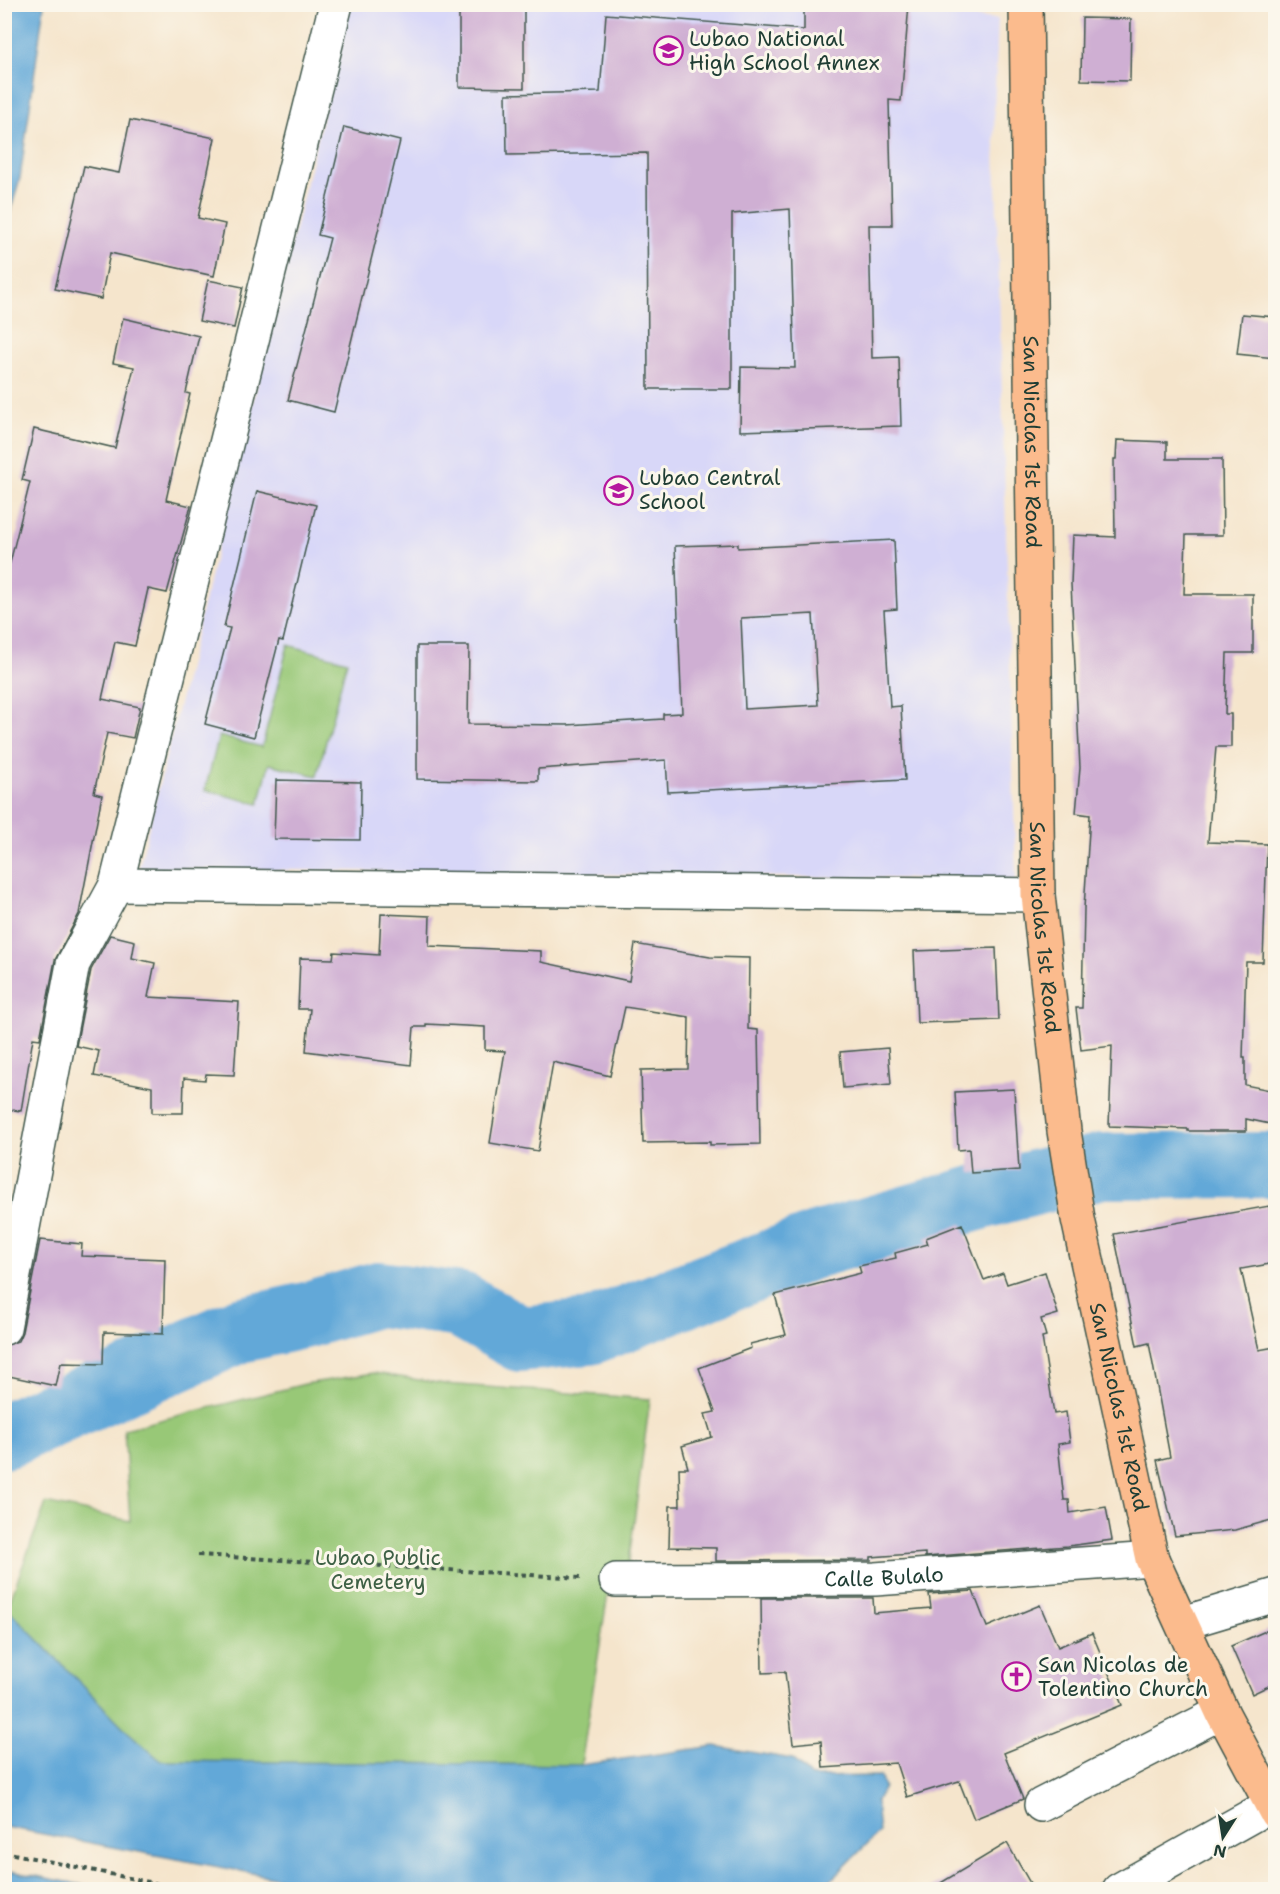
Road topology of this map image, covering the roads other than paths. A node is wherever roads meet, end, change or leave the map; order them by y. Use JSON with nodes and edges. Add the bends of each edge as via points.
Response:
{"nodes":[{"id":1,"x":336,"y":4,"type":"edge"},
{"id":2,"x":1026,"y":4,"type":"edge"},
{"id":3,"x":116,"y":885,"type":"junction"},
{"id":4,"x":1038,"y":895,"type":"junction"},
{"id":5,"x":4,"y":1328,"type":"edge"},
{"id":6,"x":1152,"y":1559,"type":"junction"},
{"id":7,"x":616,"y":1580,"type":"road end"},
{"id":8,"x":1275,"y":1595,"type":"edge"},
{"id":9,"x":1183,"y":1623,"type":"junction"},
{"id":10,"x":1222,"y":1712,"type":"junction"},
{"id":11,"x":1041,"y":1805,"type":"dead end"},
{"id":12,"x":1273,"y":1809,"type":"edge"},
{"id":13,"x":1119,"y":1890,"type":"edge"}],
"edges":[{"from":1,"to":3,"type":"street"},
{"from":2,"to":4,"type":"main road","name":"San Nicolas 1st Road"},
{"from":3,"to":4,"type":"street"},
{"from":3,"to":5,"type":"street","via":[[73,964]]},
{"from":4,"to":6,"type":"main road","name":"San Nicolas 1st Road","via":[[1064,1131],[1078,1219]]},
{"from":6,"to":7,"type":"street","name":"Calle Bulalo","via":[[874,1579]]},
{"from":6,"to":9,"type":"main road","name":"San Nicolas 1st Road"},
{"from":8,"to":9,"type":"street"},
{"from":9,"to":10,"type":"main road","name":"San Nicolas 1st Road"},
{"from":10,"to":11,"type":"street"},
{"from":10,"to":12,"type":"main road","name":"San Nicolas 1st Road"},
{"from":12,"to":13,"type":"street"}]}
